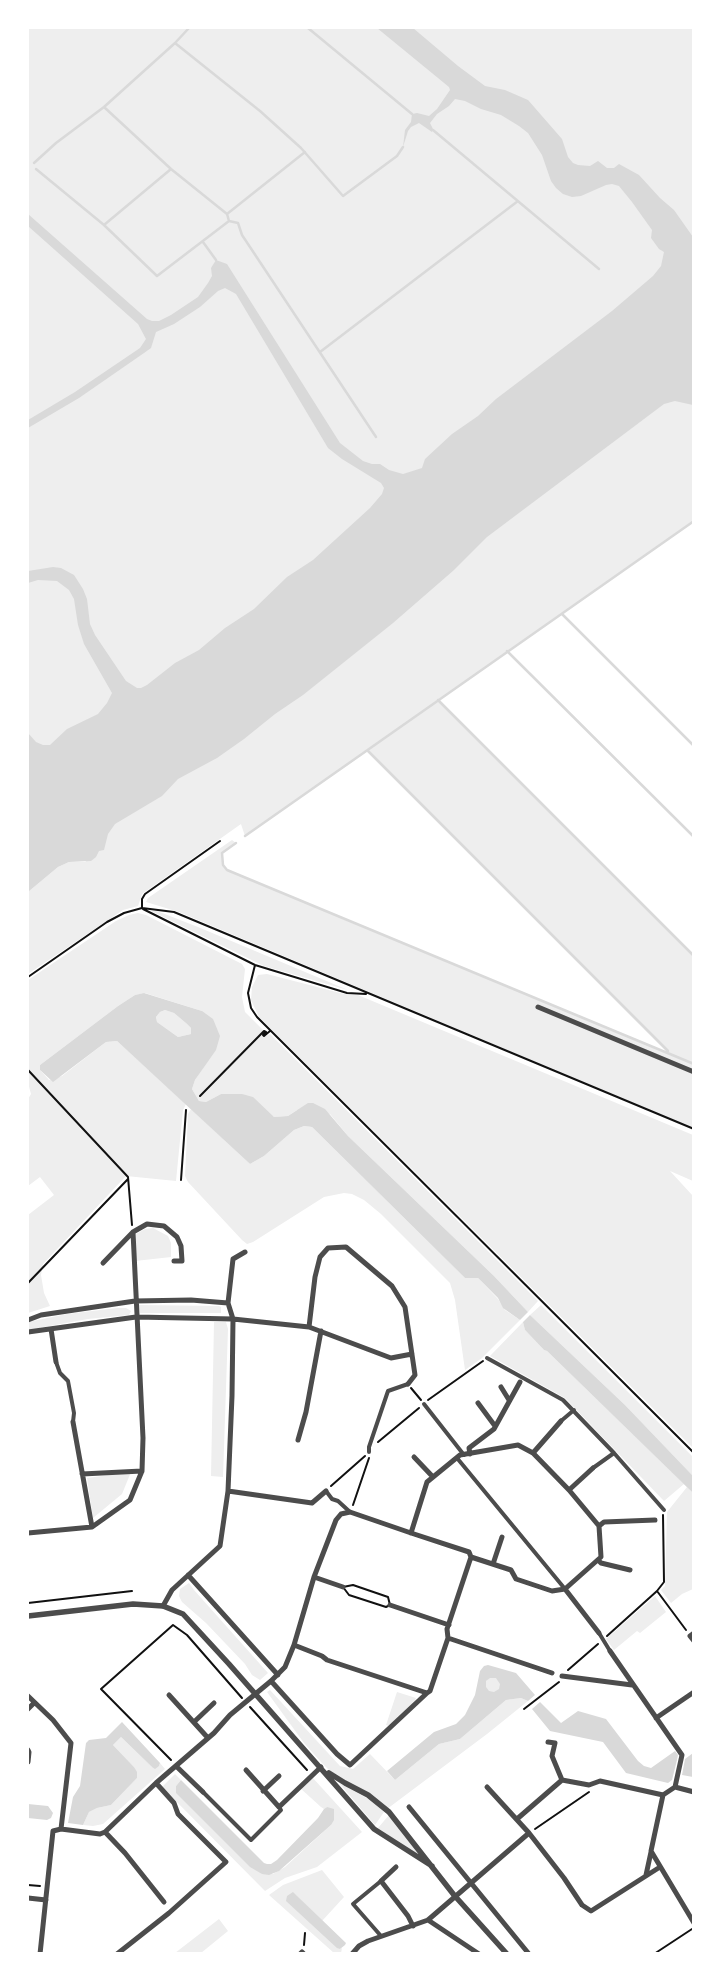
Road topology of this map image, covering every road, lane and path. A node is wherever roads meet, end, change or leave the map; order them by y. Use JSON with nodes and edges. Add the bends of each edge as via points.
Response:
{"nodes":[{"id":1,"x":220,"y":841,"type":"dead end"},
{"id":2,"x":142,"y":908,"type":"junction"},
{"id":3,"x":256,"y":965,"type":"junction"},
{"id":4,"x":28,"y":977,"type":"edge"},
{"id":5,"x":369,"y":994,"type":"junction"},
{"id":6,"x":538,"y":1007,"type":"dead end"},
{"id":7,"x":267,"y":1028,"type":"junction"},
{"id":8,"x":264,"y":1030,"type":"junction"},
{"id":9,"x":270,"y":1031,"type":"junction"},
{"id":10,"x":28,"y":1070,"type":"edge"},
{"id":11,"x":694,"y":1072,"type":"edge"},
{"id":12,"x":200,"y":1096,"type":"dead end"},
{"id":13,"x":186,"y":1110,"type":"dead end"},
{"id":14,"x":694,"y":1129,"type":"edge"},
{"id":15,"x":128,"y":1180,"type":"junction"},
{"id":16,"x":181,"y":1180,"type":"dead end"},
{"id":17,"x":133,"y":1232,"type":"junction"},
{"id":18,"x":245,"y":1252,"type":"dead end"},
{"id":19,"x":174,"y":1260,"type":"dead end"},
{"id":20,"x":102,"y":1263,"type":"dead end"},
{"id":21,"x":28,"y":1283,"type":"edge"},
{"id":22,"x":136,"y":1301,"type":"junction"},
{"id":23,"x":228,"y":1304,"type":"junction"},
{"id":24,"x":136,"y":1317,"type":"junction"},
{"id":25,"x":233,"y":1319,"type":"junction"},
{"id":26,"x":28,"y":1320,"type":"edge"},
{"id":27,"x":309,"y":1327,"type":"junction"},
{"id":28,"x":51,"y":1329,"type":"junction"},
{"id":29,"x":320,"y":1331,"type":"junction"},
{"id":30,"x":28,"y":1332,"type":"edge"},
{"id":31,"x":412,"y":1354,"type":"junction"},
{"id":32,"x":487,"y":1358,"type":"joint"},
{"id":33,"x":56,"y":1362,"type":"joint"},
{"id":34,"x":522,"y":1380,"type":"junction"},
{"id":35,"x":408,"y":1384,"type":"junction"},
{"id":36,"x":501,"y":1387,"type":"dead end"},
{"id":37,"x":510,"y":1400,"type":"junction"},
{"id":38,"x":478,"y":1403,"type":"dead end"},
{"id":39,"x":424,"y":1404,"type":"junction"},
{"id":40,"x":574,"y":1410,"type":"junction"},
{"id":41,"x":561,"y":1421,"type":"joint"},
{"id":42,"x":73,"y":1422,"type":"joint"},
{"id":43,"x":495,"y":1426,"type":"junction"},
{"id":44,"x":298,"y":1440,"type":"dead end"},
{"id":45,"x":369,"y":1452,"type":"junction"},
{"id":46,"x":533,"y":1453,"type":"junction"},
{"id":47,"x":614,"y":1453,"type":"junction"},
{"id":48,"x":694,"y":1453,"type":"edge"},
{"id":49,"x":467,"y":1454,"type":"junction"},
{"id":50,"x":414,"y":1457,"type":"dead end"},
{"id":51,"x":457,"y":1458,"type":"junction"},
{"id":52,"x":593,"y":1468,"type":"joint"},
{"id":53,"x":142,"y":1471,"type":"junction"},
{"id":54,"x":82,"y":1474,"type":"junction"},
{"id":55,"x":434,"y":1476,"type":"junction"},
{"id":56,"x":568,"y":1490,"type":"junction"},
{"id":57,"x":228,"y":1491,"type":"junction"},
{"id":58,"x":326,"y":1491,"type":"junction"},
{"id":59,"x":664,"y":1510,"type":"joint"},
{"id":60,"x":350,"y":1512,"type":"junction"},
{"id":61,"x":662,"y":1519,"type":"junction"},
{"id":62,"x":655,"y":1520,"type":"joint"},
{"id":63,"x":599,"y":1526,"type":"junction"},
{"id":64,"x":92,"y":1527,"type":"junction"},
{"id":65,"x":28,"y":1532,"type":"edge"},
{"id":66,"x":410,"y":1533,"type":"junction"},
{"id":67,"x":502,"y":1537,"type":"dead end"},
{"id":68,"x":471,"y":1557,"type":"junction"},
{"id":69,"x":598,"y":1560,"type":"junction"},
{"id":70,"x":493,"y":1564,"type":"junction"},
{"id":71,"x":630,"y":1570,"type":"dead end"},
{"id":72,"x":188,"y":1575,"type":"junction"},
{"id":73,"x":314,"y":1577,"type":"junction"},
{"id":74,"x":343,"y":1587,"type":"junction"},
{"id":75,"x":565,"y":1589,"type":"junction"},
{"id":76,"x":132,"y":1591,"type":"dead end"},
{"id":77,"x":657,"y":1591,"type":"junction"},
{"id":78,"x":28,"y":1603,"type":"edge"},
{"id":79,"x":390,"y":1605,"type":"junction"},
{"id":80,"x":163,"y":1606,"type":"junction"},
{"id":81,"x":28,"y":1616,"type":"edge"},
{"id":82,"x":449,"y":1625,"type":"junction"},
{"id":83,"x":599,"y":1633,"type":"joint"},
{"id":84,"x":692,"y":1637,"type":"edge"},
{"id":85,"x":448,"y":1638,"type":"junction"},
{"id":86,"x":603,"y":1640,"type":"junction"},
{"id":87,"x":294,"y":1646,"type":"junction"},
{"id":88,"x":610,"y":1651,"type":"joint"},
{"id":89,"x":552,"y":1673,"type":"joint"},
{"id":90,"x":278,"y":1675,"type":"junction"},
{"id":91,"x":562,"y":1676,"type":"junction"},
{"id":92,"x":271,"y":1681,"type":"junction"},
{"id":93,"x":632,"y":1685,"type":"junction"},
{"id":94,"x":694,"y":1692,"type":"edge"},
{"id":95,"x":255,"y":1693,"type":"junction"},
{"id":96,"x":427,"y":1693,"type":"junction"},
{"id":97,"x":169,"y":1695,"type":"dead end"},
{"id":98,"x":28,"y":1696,"type":"edge"},
{"id":99,"x":245,"y":1702,"type":"junction"},
{"id":100,"x":34,"y":1703,"type":"junction"},
{"id":101,"x":214,"y":1703,"type":"dead end"},
{"id":102,"x":28,"y":1708,"type":"edge"},
{"id":103,"x":524,"y":1709,"type":"dead end"},
{"id":104,"x":656,"y":1718,"type":"junction"},
{"id":105,"x":194,"y":1722,"type":"junction"},
{"id":106,"x":208,"y":1738,"type":"junction"},
{"id":107,"x":548,"y":1742,"type":"dead end"},
{"id":108,"x":28,"y":1750,"type":"edge"},
{"id":109,"x":28,"y":1762,"type":"edge"},
{"id":110,"x":176,"y":1766,"type":"junction"},
{"id":111,"x":322,"y":1768,"type":"junction"},
{"id":112,"x":246,"y":1770,"type":"dead end"},
{"id":113,"x":312,"y":1775,"type":"junction"},
{"id":114,"x":279,"y":1776,"type":"dead end"},
{"id":115,"x":562,"y":1780,"type":"junction"},
{"id":116,"x":156,"y":1783,"type":"junction"},
{"id":117,"x":487,"y":1787,"type":"dead end"},
{"id":118,"x":675,"y":1787,"type":"junction"},
{"id":119,"x":263,"y":1791,"type":"junction"},
{"id":120,"x":591,"y":1791,"type":"dead end"},
{"id":121,"x":203,"y":1792,"type":"joint"},
{"id":122,"x":694,"y":1792,"type":"edge"},
{"id":123,"x":663,"y":1795,"type":"junction"},
{"id":124,"x":279,"y":1807,"type":"junction"},
{"id":125,"x":409,"y":1807,"type":"dead end"},
{"id":126,"x":517,"y":1819,"type":"junction"},
{"id":127,"x":61,"y":1829,"type":"junction"},
{"id":128,"x":105,"y":1832,"type":"junction"},
{"id":129,"x":528,"y":1833,"type":"junction"},
{"id":130,"x":651,"y":1852,"type":"junction"},
{"id":131,"x":432,"y":1866,"type":"junction"},
{"id":132,"x":396,"y":1867,"type":"dead end"},
{"id":133,"x":660,"y":1867,"type":"junction"},
{"id":134,"x":646,"y":1876,"type":"junction"},
{"id":135,"x":381,"y":1881,"type":"junction"},
{"id":136,"x":470,"y":1882,"type":"junction"},
{"id":137,"x":28,"y":1885,"type":"edge"},
{"id":138,"x":46,"y":1887,"type":"junction"},
{"id":139,"x":454,"y":1895,"type":"junction"},
{"id":140,"x":28,"y":1898,"type":"edge"},
{"id":141,"x":46,"y":1900,"type":"junction"},
{"id":142,"x":164,"y":1902,"type":"dead end"},
{"id":143,"x":428,"y":1920,"type":"junction"},
{"id":144,"x":694,"y":1923,"type":"edge"},
{"id":145,"x":413,"y":1926,"type":"junction"},
{"id":146,"x":694,"y":1927,"type":"edge"},
{"id":147,"x":305,"y":1933,"type":"dead end"},
{"id":148,"x":381,"y":1936,"type":"junction"},
{"id":149,"x":40,"y":1954,"type":"edge"},
{"id":150,"x":117,"y":1954,"type":"edge"},
{"id":151,"x":300,"y":1954,"type":"edge"},
{"id":152,"x":304,"y":1954,"type":"edge"},
{"id":153,"x":352,"y":1954,"type":"edge"},
{"id":154,"x":479,"y":1954,"type":"edge"},
{"id":155,"x":507,"y":1954,"type":"edge"},
{"id":156,"x":530,"y":1954,"type":"edge"},
{"id":157,"x":654,"y":1954,"type":"edge"}],
"edges":[{"from":1,"to":2,"type":"path","via":[[145,894]]},
{"from":2,"to":3,"type":"path"},
{"from":2,"to":4,"type":"path","via":[[107,922]]},
{"from":2,"to":5,"type":"path","via":[[174,912]]},
{"from":3,"to":5,"type":"path","via":[[347,993]]},
{"from":3,"to":7,"type":"path","via":[[248,987],[248,998],[254,1013]]},
{"from":5,"to":14,"type":"path"},
{"from":6,"to":11,"type":"street"},
{"from":7,"to":8,"type":"path"},
{"from":7,"to":9,"type":"path"},
{"from":8,"to":9,"type":"path","via":[[264,1036]]},
{"from":8,"to":12,"type":"path"},
{"from":9,"to":48,"type":"path"},
{"from":10,"to":15,"type":"path"},
{"from":13,"to":16,"type":"path"},
{"from":15,"to":17,"type":"path"},
{"from":15,"to":21,"type":"path"},
{"from":17,"to":19,"type":"street","via":[[147,1224],[164,1226],[177,1237],[181,1246],[182,1260]]},
{"from":17,"to":20,"type":"street"},
{"from":17,"to":22,"type":"street"},
{"from":18,"to":23,"type":"street","via":[[233,1259]]},
{"from":22,"to":23,"type":"street","via":[[191,1300]]},
{"from":22,"to":24,"type":"street"},
{"from":22,"to":26,"type":"street","via":[[41,1315]]},
{"from":23,"to":25,"type":"street"},
{"from":24,"to":25,"type":"street"},
{"from":24,"to":28,"type":"street"},
{"from":24,"to":53,"type":"street"},
{"from":25,"to":27,"type":"street"},
{"from":25,"to":57,"type":"street"},
{"from":27,"to":29,"type":"street"},
{"from":27,"to":31,"type":"street","via":[[320,1257],[328,1248],[346,1247],[392,1286],[405,1307]]},
{"from":28,"to":30,"type":"street"},
{"from":28,"to":33,"type":"street"},
{"from":29,"to":31,"type":"street","via":[[391,1358]]},
{"from":29,"to":44,"type":"street"},
{"from":31,"to":35,"type":"street","via":[[415,1375]]},
{"from":32,"to":34,"type":"street"},
{"from":32,"to":39,"type":"path"},
{"from":33,"to":42,"type":"street","via":[[68,1381]]},
{"from":34,"to":37,"type":"street"},
{"from":34,"to":40,"type":"street","via":[[563,1400]]},
{"from":35,"to":39,"type":"path"},
{"from":35,"to":45,"type":"street","via":[[388,1391]]},
{"from":36,"to":37,"type":"street"},
{"from":37,"to":43,"type":"street"},
{"from":38,"to":43,"type":"street"},
{"from":39,"to":45,"type":"path"},
{"from":39,"to":49,"type":"street"},
{"from":40,"to":41,"type":"street"},
{"from":40,"to":47,"type":"street"},
{"from":41,"to":46,"type":"street"},
{"from":42,"to":54,"type":"street"},
{"from":43,"to":49,"type":"street","via":[[469,1448]]},
{"from":45,"to":58,"type":"path"},
{"from":45,"to":60,"type":"path"},
{"from":46,"to":49,"type":"street","via":[[518,1445]]},
{"from":46,"to":56,"type":"street"},
{"from":47,"to":52,"type":"street"},
{"from":47,"to":59,"type":"street"},
{"from":49,"to":51,"type":"street"},
{"from":50,"to":55,"type":"street"},
{"from":51,"to":55,"type":"street"},
{"from":51,"to":75,"type":"street"},
{"from":52,"to":56,"type":"street"},
{"from":53,"to":54,"type":"street"},
{"from":53,"to":64,"type":"street","via":[[130,1500]]},
{"from":54,"to":64,"type":"street"},
{"from":55,"to":66,"type":"street","via":[[427,1482]]},
{"from":56,"to":63,"type":"street"},
{"from":57,"to":58,"type":"street","via":[[312,1503]]},
{"from":57,"to":72,"type":"street","via":[[220,1546]]},
{"from":58,"to":60,"type":"street","via":[[332,1500]]},
{"from":59,"to":61,"type":"path"},
{"from":60,"to":66,"type":"street"},
{"from":60,"to":73,"type":"street","via":[[341,1514],[336,1520]]},
{"from":61,"to":62,"type":"street"},
{"from":61,"to":77,"type":"path","via":[[664,1582]]},
{"from":62,"to":63,"type":"street","via":[[604,1522]]},
{"from":63,"to":69,"type":"street","via":[[601,1557]]},
{"from":64,"to":65,"type":"street"},
{"from":66,"to":68,"type":"street","via":[[469,1552]]},
{"from":67,"to":70,"type":"street"},
{"from":68,"to":70,"type":"street"},
{"from":68,"to":82,"type":"street"},
{"from":69,"to":71,"type":"street","via":[[601,1564]]},
{"from":69,"to":75,"type":"street"},
{"from":70,"to":75,"type":"street","via":[[511,1570],[516,1579],[552,1591]]},
{"from":72,"to":80,"type":"street","via":[[172,1590]]},
{"from":72,"to":90,"type":"street"},
{"from":73,"to":74,"type":"street"},
{"from":73,"to":87,"type":"street"},
{"from":74,"to":79,"type":"path","via":[[349,1594]]},
{"from":74,"to":79,"type":"path","via":[[353,1585],[388,1597]]},
{"from":75,"to":83,"type":"street"},
{"from":76,"to":78,"type":"path"},
{"from":77,"to":84,"type":"path"},
{"from":77,"to":86,"type":"path"},
{"from":79,"to":82,"type":"street"},
{"from":80,"to":81,"type":"street","via":[[133,1604]]},
{"from":80,"to":95,"type":"street","via":[[189,1619]]},
{"from":82,"to":85,"type":"street"},
{"from":83,"to":86,"type":"street"},
{"from":85,"to":89,"type":"street"},
{"from":85,"to":96,"type":"street"},
{"from":86,"to":88,"type":"street"},
{"from":86,"to":91,"type":"path"},
{"from":87,"to":90,"type":"street"},
{"from":87,"to":96,"type":"street"},
{"from":88,"to":93,"type":"street"},
{"from":89,"to":91,"type":"street"},
{"from":90,"to":92,"type":"street"},
{"from":91,"to":93,"type":"street"},
{"from":91,"to":103,"type":"path"},
{"from":92,"to":95,"type":"street"},
{"from":92,"to":96,"type":"street","via":[[350,1765]]},
{"from":93,"to":104,"type":"street"},
{"from":94,"to":104,"type":"street"},
{"from":95,"to":99,"type":"street"},
{"from":95,"to":111,"type":"street"},
{"from":97,"to":105,"type":"street"},
{"from":98,"to":100,"type":"street"},
{"from":99,"to":106,"type":"street"},
{"from":99,"to":110,"type":"path","via":[[186,1635],[173,1625],[101,1689]]},
{"from":99,"to":113,"type":"path"},
{"from":100,"to":102,"type":"street"},
{"from":100,"to":127,"type":"street","via":[[54,1720],[71,1743]]},
{"from":101,"to":105,"type":"street"},
{"from":104,"to":118,"type":"street","via":[[682,1756]]},
{"from":105,"to":106,"type":"street"},
{"from":106,"to":110,"type":"street"},
{"from":107,"to":115,"type":"street","via":[[555,1743],[552,1756]]},
{"from":108,"to":109,"type":"street"},
{"from":110,"to":116,"type":"street"},
{"from":110,"to":121,"type":"street"},
{"from":111,"to":113,"type":"street"},
{"from":111,"to":131,"type":"street","via":[[374,1829]]},
{"from":111,"to":131,"type":"street","via":[[368,1795],[389,1812]]},
{"from":112,"to":119,"type":"street"},
{"from":113,"to":124,"type":"street"},
{"from":114,"to":119,"type":"street"},
{"from":115,"to":123,"type":"street","via":[[590,1785],[600,1781]]},
{"from":115,"to":126,"type":"street"},
{"from":116,"to":128,"type":"street"},
{"from":116,"to":150,"type":"street","via":[[174,1803],[178,1814],[226,1862]]},
{"from":117,"to":126,"type":"street"},
{"from":118,"to":122,"type":"street"},
{"from":118,"to":123,"type":"street"},
{"from":119,"to":124,"type":"street"},
{"from":120,"to":129,"type":"path"},
{"from":121,"to":124,"type":"street","via":[[251,1840],[281,1810]]},
{"from":123,"to":130,"type":"street"},
{"from":125,"to":136,"type":"street"},
{"from":126,"to":129,"type":"street"},
{"from":127,"to":128,"type":"street"},
{"from":127,"to":138,"type":"street","via":[[53,1831]]},
{"from":128,"to":142,"type":"street"},
{"from":129,"to":134,"type":"street","via":[[582,1905],[591,1911]]},
{"from":129,"to":136,"type":"street"},
{"from":130,"to":133,"type":"street"},
{"from":130,"to":134,"type":"street"},
{"from":131,"to":139,"type":"street"},
{"from":132,"to":135,"type":"street"},
{"from":133,"to":134,"type":"street"},
{"from":133,"to":144,"type":"street"},
{"from":135,"to":145,"type":"street"},
{"from":135,"to":148,"type":"street","via":[[353,1904]]},
{"from":136,"to":139,"type":"street"},
{"from":136,"to":156,"type":"street"},
{"from":137,"to":138,"type":"path"},
{"from":138,"to":141,"type":"street"},
{"from":139,"to":143,"type":"street"},
{"from":139,"to":155,"type":"street"},
{"from":140,"to":141,"type":"street"},
{"from":141,"to":149,"type":"street"},
{"from":143,"to":145,"type":"street"},
{"from":143,"to":154,"type":"street"},
{"from":145,"to":148,"type":"street"},
{"from":146,"to":157,"type":"path"},
{"from":147,"to":152,"type":"path"},
{"from":148,"to":153,"type":"street","via":[[359,1946]]},
{"from":151,"to":152,"type":"street"}]}
